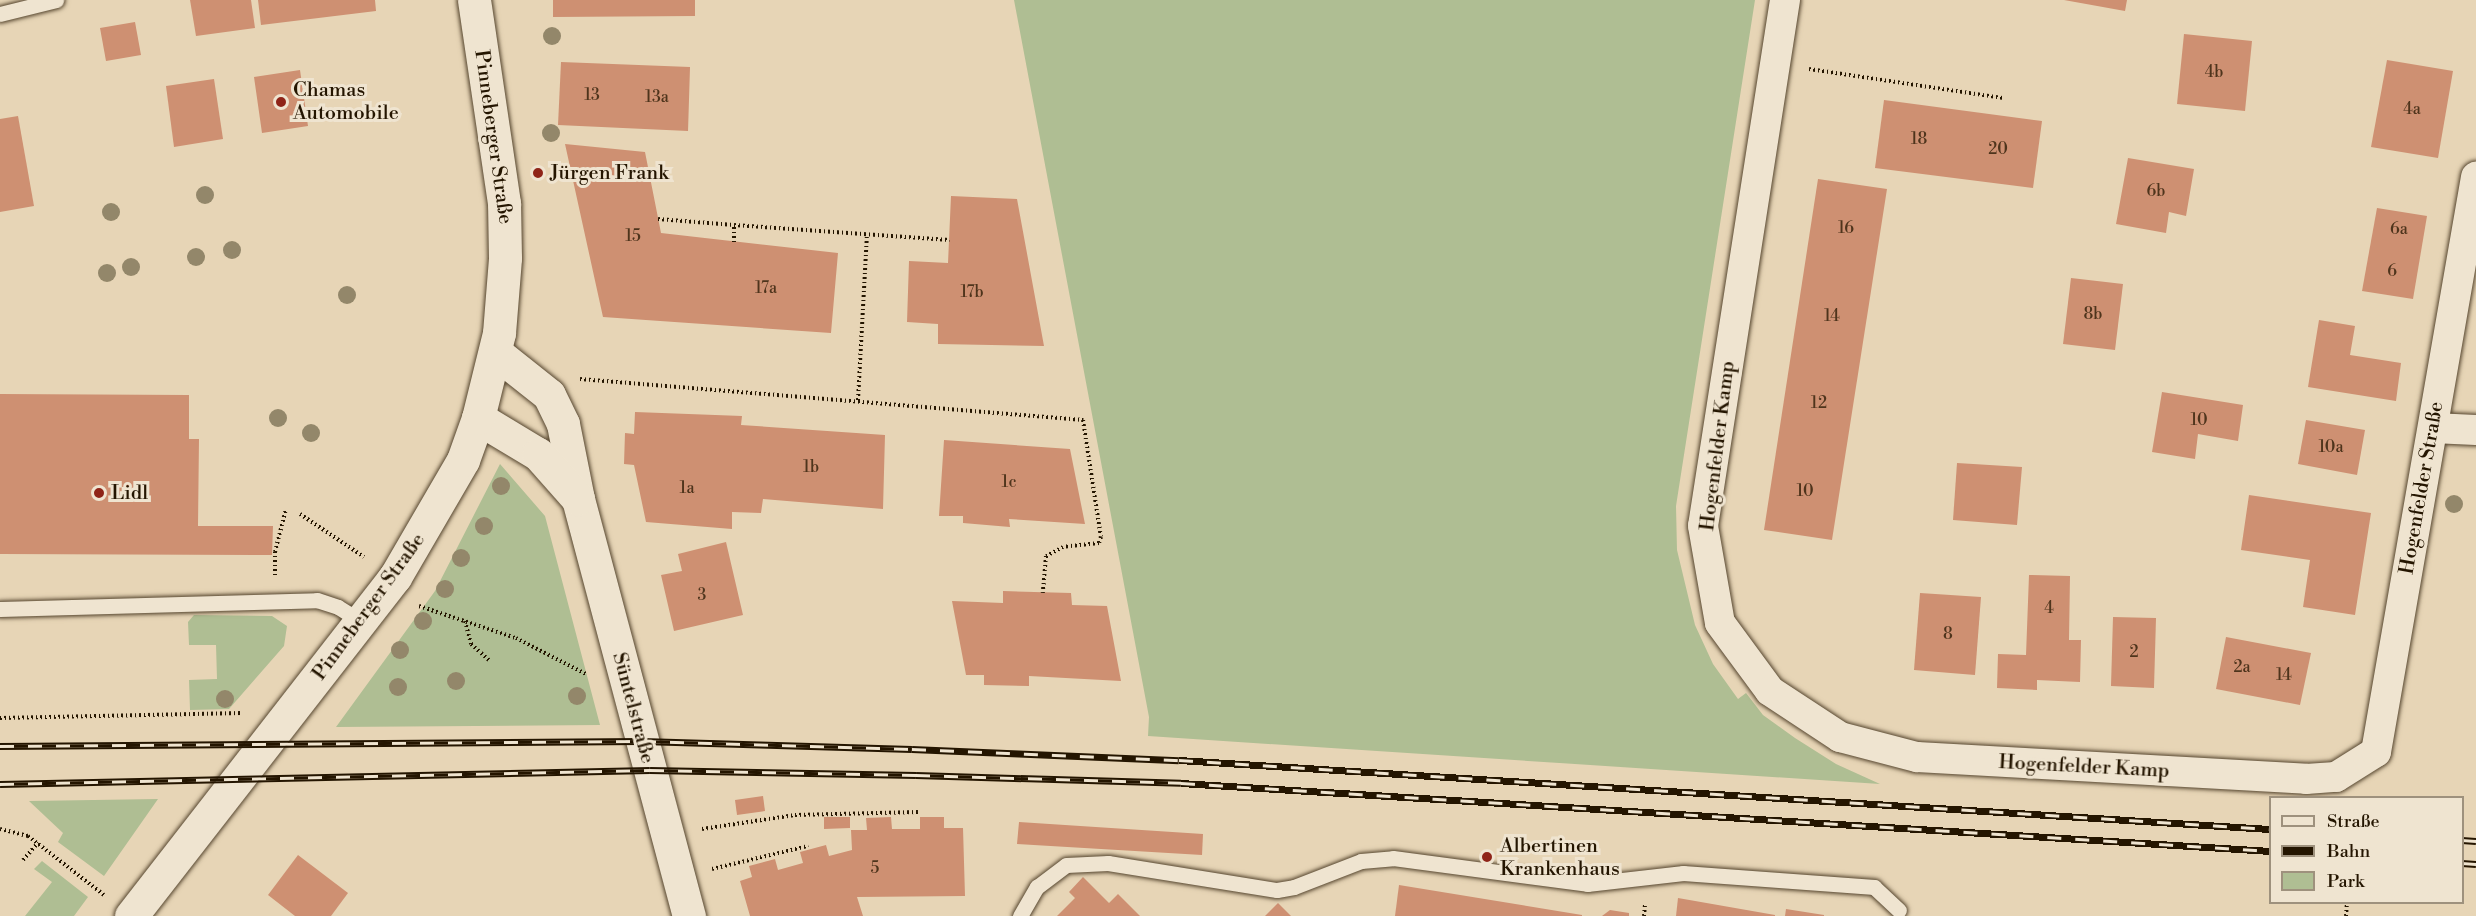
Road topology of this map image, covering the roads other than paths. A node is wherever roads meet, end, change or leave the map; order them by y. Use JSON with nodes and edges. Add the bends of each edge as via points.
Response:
{"nodes":[{"id":1,"x":56,"y":0,"type":"edge"},
{"id":2,"x":474,"y":0,"type":"edge"},
{"id":3,"x":1785,"y":0,"type":"edge"},
{"id":4,"x":0,"y":14,"type":"edge"},
{"id":5,"x":2476,"y":177,"type":"edge"},
{"id":6,"x":495,"y":352,"type":"junction"},
{"id":7,"x":478,"y":418,"type":"junction"},
{"id":8,"x":2433,"y":428,"type":"junction"},
{"id":9,"x":2476,"y":430,"type":"edge"},
{"id":10,"x":578,"y":499,"type":"junction"},
{"id":11,"x":0,"y":609,"type":"edge"},
{"id":12,"x":362,"y":622,"type":"junction"},
{"id":13,"x":2336,"y":777,"type":"joint"},
{"id":14,"x":1899,"y":910,"type":"dead end"},
{"id":15,"x":131,"y":916,"type":"edge"},
{"id":16,"x":689,"y":916,"type":"edge"},
{"id":17,"x":1020,"y":916,"type":"edge"}],
"edges":[{"from":1,"to":4,"type":"lane"},
{"from":2,"to":6,"type":"main road","name":"Pinneberger Straße","via":[[506,233],[502,313]]},
{"from":3,"to":13,"type":"street","name":"Hogenfelder Kamp","via":[[1702,526],[1720,623],[1770,691],[1840,737],[1917,757],[2306,779]]},
{"from":5,"to":8,"type":"street","name":"Hogenfelder Straße"},
{"from":6,"to":7,"type":"main road","name":"Pinneberger Straße"},
{"from":6,"to":10,"type":"main road","name":"Süntelstraße","via":[[523,371],[557,408]]},
{"from":7,"to":10,"type":"main road","name":"Süntelstraße","via":[[538,454]]},
{"from":7,"to":12,"type":"main road","name":"Pinneberger Straße","via":[[445,496]]},
{"from":8,"to":9,"type":"street"},
{"from":8,"to":13,"type":"street","name":"Hogenfelder Straße","via":[[2376,752]]},
{"from":10,"to":16,"type":"main road","name":"Süntelstraße"},
{"from":11,"to":12,"type":"lane","via":[[317,600]]},
{"from":12,"to":15,"type":"main road","name":"Pinneberger Straße"},
{"from":14,"to":17,"type":"lane","via":[[1874,887],[1683,873],[1587,884],[1394,858],[1361,861],[1277,890],[1108,863],[1066,865],[1037,887]]}]}
